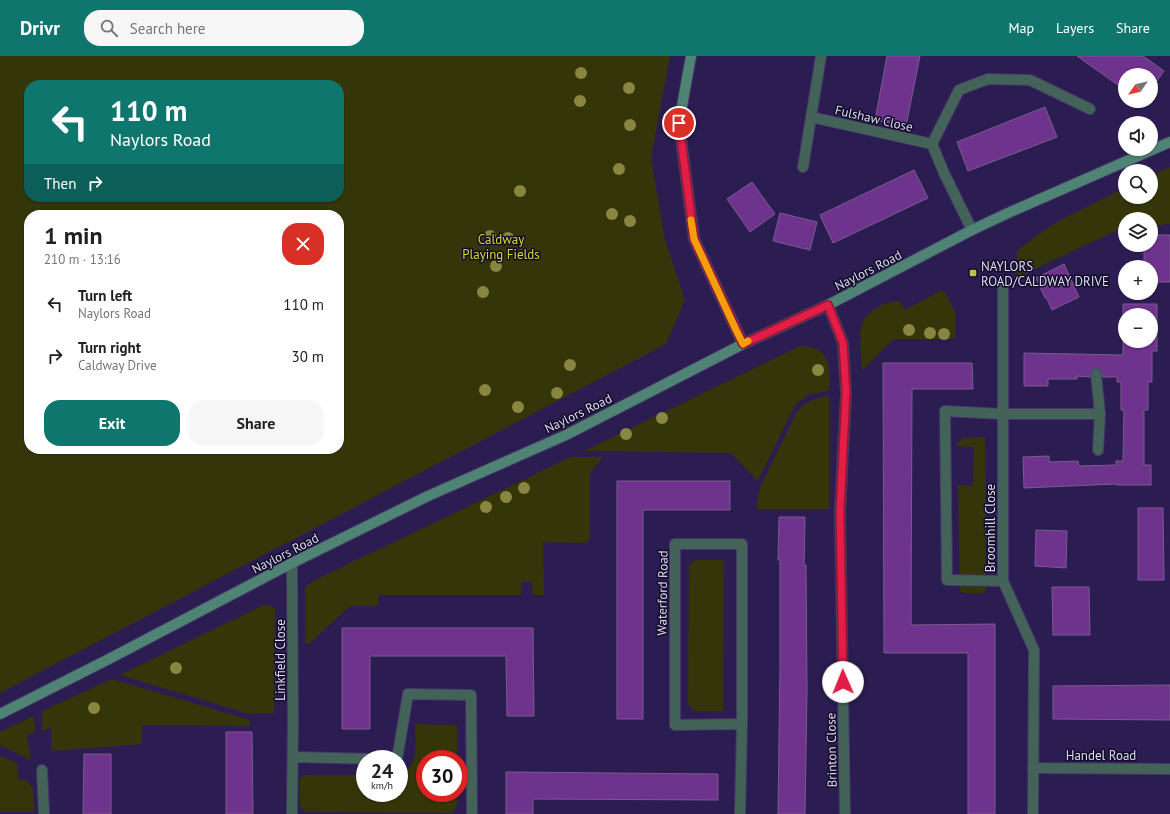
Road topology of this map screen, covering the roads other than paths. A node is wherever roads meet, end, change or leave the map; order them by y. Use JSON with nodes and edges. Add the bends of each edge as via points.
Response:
{"nodes":[{"id":1,"x":691,"y":56,"type":"edge"},
{"id":2,"x":821,"y":56,"type":"edge"},
{"id":3,"x":1090,"y":109,"type":"dead end"},
{"id":4,"x":811,"y":117,"type":"junction"},
{"id":5,"x":1170,"y":142,"type":"edge"},
{"id":6,"x":932,"y":144,"type":"junction"},
{"id":7,"x":803,"y":167,"type":"dead end"},
{"id":8,"x":972,"y":230,"type":"junction"},
{"id":9,"x":1003,"y":284,"type":"dead end"},
{"id":10,"x":828,"y":305,"type":"junction"},
{"id":11,"x":743,"y":344,"type":"junction"},
{"id":12,"x":1096,"y":374,"type":"dead end"},
{"id":13,"x":1003,"y":414,"type":"junction"},
{"id":14,"x":1100,"y":414,"type":"junction"},
{"id":15,"x":1098,"y":450,"type":"dead end"},
{"id":16,"x":292,"y":563,"type":"junction"},
{"id":17,"x":1003,"y":581,"type":"junction"},
{"id":18,"x":0,"y":714,"type":"edge"},
{"id":19,"x":742,"y":724,"type":"junction"},
{"id":20,"x":399,"y":750,"type":"edge"},
{"id":21,"x":293,"y":757,"type":"junction"},
{"id":22,"x":356,"y":758,"type":"edge"},
{"id":23,"x":1033,"y":768,"type":"junction"},
{"id":24,"x":1170,"y":769,"type":"edge"},
{"id":25,"x":42,"y":770,"type":"dead end"},
{"id":26,"x":44,"y":814,"type":"edge"},
{"id":27,"x":292,"y":814,"type":"edge"},
{"id":28,"x":472,"y":814,"type":"edge"},
{"id":29,"x":740,"y":814,"type":"edge"},
{"id":30,"x":845,"y":814,"type":"edge"},
{"id":31,"x":1034,"y":814,"type":"edge"}],
"edges":[{"from":1,"to":11,"type":"street","via":[[679,123],[694,239]]},
{"from":2,"to":4,"type":"street"},
{"from":3,"to":6,"type":"street","via":[[1030,80],[988,79],[960,90]]},
{"from":4,"to":6,"type":"street","name":"Fulshaw Close"},
{"from":4,"to":7,"type":"street"},
{"from":5,"to":8,"type":"street","name":"Naylors Road"},
{"from":6,"to":8,"type":"street"},
{"from":8,"to":10,"type":"street","name":"Naylors Road"},
{"from":9,"to":13,"type":"street","name":"Broomhill Close"},
{"from":10,"to":11,"type":"street","name":"Naylors Road"},
{"from":10,"to":30,"type":"street","name":"Brinton Close","via":[[843,343],[846,392],[840,512]]},
{"from":11,"to":16,"type":"street","name":"Naylors Road","via":[[566,435],[428,496]]},
{"from":12,"to":14,"type":"street"},
{"from":13,"to":14,"type":"street"},
{"from":13,"to":17,"type":"street","name":"Broomhill Close"},
{"from":13,"to":17,"type":"street","via":[[945,412],[947,580]]},
{"from":14,"to":15,"type":"street"},
{"from":16,"to":18,"type":"street","name":"Naylors Road"},
{"from":16,"to":21,"type":"street","name":"Linkfield Close"},
{"from":17,"to":23,"type":"street","name":"Broomhill Close","via":[[1034,650]]},
{"from":19,"to":19,"type":"street","name":"Waterford Road","via":[[675,725],[675,544],[742,544]]},
{"from":19,"to":29,"type":"street","name":"Waterford Road"},
{"from":20,"to":28,"type":"street","via":[[408,694],[471,695]]},
{"from":21,"to":22,"type":"street"},
{"from":21,"to":27,"type":"street","name":"Linkfield Close"},
{"from":23,"to":24,"type":"street","name":"Handel Road"},
{"from":23,"to":31,"type":"street","name":"Broomhill Close"},
{"from":25,"to":26,"type":"street"}]}
